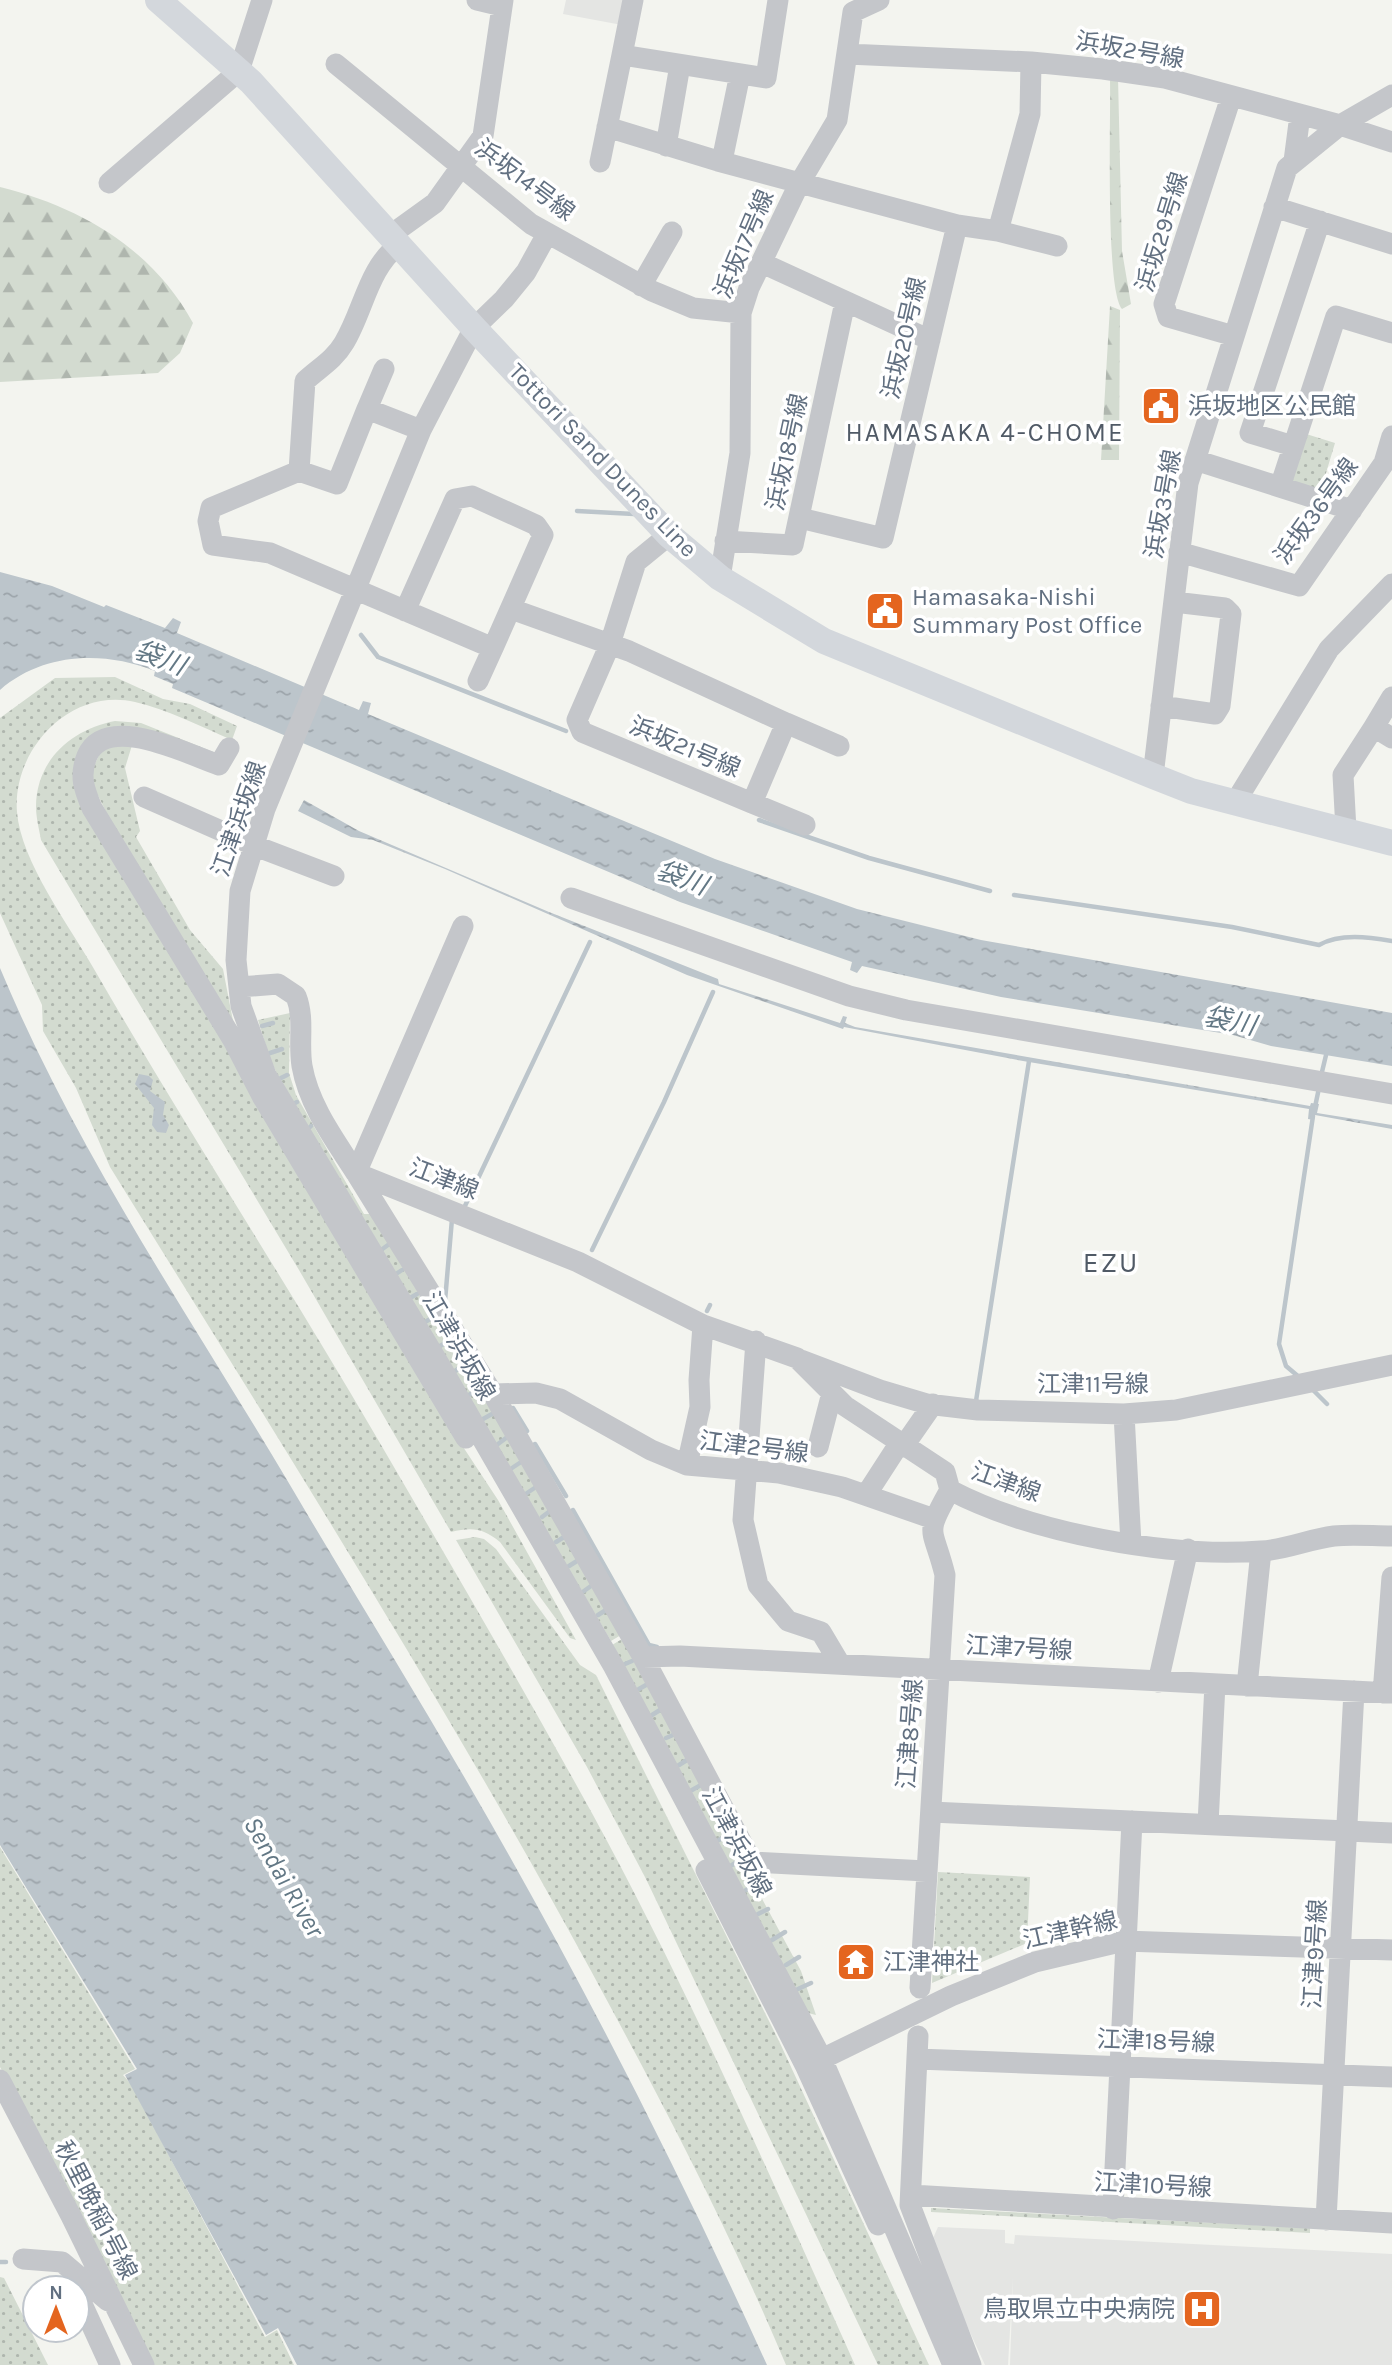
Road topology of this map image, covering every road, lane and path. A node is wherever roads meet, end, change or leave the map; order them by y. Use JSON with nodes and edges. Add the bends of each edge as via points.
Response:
{"nodes":[{"id":1,"x":158,"y":0,"type":"edge"},
{"id":2,"x":262,"y":0,"type":"edge"},
{"id":3,"x":477,"y":0,"type":"edge"},
{"id":4,"x":633,"y":0,"type":"edge"},
{"id":5,"x":778,"y":0,"type":"edge"},
{"id":6,"x":879,"y":0,"type":"edge"},
{"id":7,"x":503,"y":3,"type":"edge"},
{"id":8,"x":852,"y":6,"type":"edge"},
{"id":9,"x":847,"y":54,"type":"junction"},
{"id":10,"x":622,"y":55,"type":"junction"},
{"id":11,"x":1031,"y":62,"type":"junction"},
{"id":12,"x":336,"y":64,"type":"dead end"},
{"id":13,"x":680,"y":65,"type":"junction"},
{"id":14,"x":239,"y":71,"type":"junction"},
{"id":15,"x":740,"y":74,"type":"junction"},
{"id":16,"x":1392,"y":95,"type":"edge"},
{"id":17,"x":1231,"y":97,"type":"junction"},
{"id":18,"x":1300,"y":115,"type":"junction"},
{"id":19,"x":1340,"y":125,"type":"junction"},
{"id":20,"x":607,"y":127,"type":"junction"},
{"id":21,"x":1392,"y":142,"type":"edge"},
{"id":22,"x":666,"y":146,"type":"junction"},
{"id":23,"x":718,"y":161,"type":"junction"},
{"id":24,"x":1294,"y":161,"type":"junction"},
{"id":25,"x":600,"y":162,"type":"dead end"},
{"id":26,"x":463,"y":166,"type":"junction"},
{"id":27,"x":109,"y":183,"type":"dead end"},
{"id":28,"x":799,"y":184,"type":"junction"},
{"id":29,"x":1274,"y":207,"type":"junction"},
{"id":30,"x":1320,"y":221,"type":"junction"},
{"id":31,"x":957,"y":225,"type":"junction"},
{"id":32,"x":998,"y":231,"type":"junction"},
{"id":33,"x":672,"y":232,"type":"dead end"},
{"id":34,"x":547,"y":234,"type":"junction"},
{"id":35,"x":396,"y":239,"type":"junction"},
{"id":36,"x":1392,"y":244,"type":"edge"},
{"id":37,"x":1058,"y":246,"type":"dead end"},
{"id":38,"x":762,"y":264,"type":"junction"},
{"id":39,"x":641,"y":286,"type":"junction"},
{"id":40,"x":845,"y":302,"type":"junction"},
{"id":41,"x":741,"y":313,"type":"junction"},
{"id":42,"x":474,"y":328,"type":"junction"},
{"id":43,"x":1392,"y":332,"type":"edge"},
{"id":44,"x":1234,"y":336,"type":"junction"},
{"id":45,"x":930,"y":340,"type":"junction"},
{"id":46,"x":384,"y":369,"type":"dead end"},
{"id":47,"x":367,"y":409,"type":"junction"},
{"id":48,"x":421,"y":430,"type":"junction"},
{"id":49,"x":1392,"y":436,"type":"edge"},
{"id":50,"x":1293,"y":446,"type":"junction"},
{"id":51,"x":1195,"y":460,"type":"junction"},
{"id":52,"x":299,"y":471,"type":"junction"},
{"id":53,"x":1280,"y":487,"type":"junction"},
{"id":54,"x":1352,"y":510,"type":"junction"},
{"id":55,"x":800,"y":518,"type":"junction"},
{"id":56,"x":669,"y":535,"type":"junction"},
{"id":57,"x":725,"y":541,"type":"junction"},
{"id":58,"x":1180,"y":552,"type":"junction"},
{"id":59,"x":720,"y":578,"type":"junction"},
{"id":60,"x":1392,"y":584,"type":"edge"},
{"id":61,"x":355,"y":587,"type":"junction"},
{"id":62,"x":1174,"y":602,"type":"junction"},
{"id":63,"x":510,"y":609,"type":"junction"},
{"id":64,"x":405,"y":611,"type":"junction"},
{"id":65,"x":610,"y":644,"type":"junction"},
{"id":66,"x":493,"y":648,"type":"junction"},
{"id":67,"x":478,"y":681,"type":"dead end"},
{"id":68,"x":1392,"y":697,"type":"edge"},
{"id":69,"x":1161,"y":706,"type":"junction"},
{"id":70,"x":786,"y":723,"type":"junction"},
{"id":71,"x":1383,"y":732,"type":"edge"},
{"id":72,"x":839,"y":746,"type":"dead end"},
{"id":73,"x":229,"y":748,"type":"dead end"},
{"id":74,"x":1153,"y":776,"type":"junction"},
{"id":75,"x":144,"y":797,"type":"dead end"},
{"id":76,"x":1236,"y":801,"type":"junction"},
{"id":77,"x":752,"y":803,"type":"junction"},
{"id":78,"x":805,"y":825,"type":"dead end"},
{"id":79,"x":1346,"y":831,"type":"junction"},
{"id":80,"x":1392,"y":843,"type":"edge"},
{"id":81,"x":253,"y":845,"type":"junction"},
{"id":82,"x":334,"y":876,"type":"dead end"},
{"id":83,"x":571,"y":898,"type":"dead end"},
{"id":84,"x":463,"y":926,"type":"dead end"},
{"id":85,"x":239,"y":987,"type":"junction"},
{"id":86,"x":1392,"y":1094,"type":"edge"},
{"id":87,"x":356,"y":1173,"type":"junction"},
{"id":88,"x":703,"y":1325,"type":"junction"},
{"id":89,"x":756,"y":1341,"type":"junction"},
{"id":90,"x":797,"y":1358,"type":"junction"},
{"id":91,"x":1392,"y":1365,"type":"edge"},
{"id":92,"x":832,"y":1393,"type":"junction"},
{"id":93,"x":493,"y":1394,"type":"junction"},
{"id":94,"x":933,"y":1404,"type":"junction"},
{"id":95,"x":1124,"y":1414,"type":"junction"},
{"id":96,"x":901,"y":1446,"type":"junction"},
{"id":97,"x":818,"y":1447,"type":"dead end"},
{"id":98,"x":687,"y":1465,"type":"junction"},
{"id":99,"x":745,"y":1470,"type":"junction"},
{"id":100,"x":950,"y":1490,"type":"junction"},
{"id":101,"x":866,"y":1495,"type":"junction"},
{"id":102,"x":934,"y":1519,"type":"junction"},
{"id":103,"x":1392,"y":1536,"type":"edge"},
{"id":104,"x":1131,"y":1544,"type":"junction"},
{"id":105,"x":1188,"y":1549,"type":"junction"},
{"id":106,"x":1261,"y":1551,"type":"junction"},
{"id":107,"x":1392,"y":1577,"type":"edge"},
{"id":108,"x":643,"y":1657,"type":"junction"},
{"id":109,"x":840,"y":1664,"type":"junction"},
{"id":110,"x":941,"y":1670,"type":"junction"},
{"id":111,"x":1157,"y":1682,"type":"junction"},
{"id":112,"x":1215,"y":1684,"type":"junction"},
{"id":113,"x":1247,"y":1686,"type":"junction"},
{"id":114,"x":1354,"y":1691,"type":"junction"},
{"id":115,"x":1387,"y":1693,"type":"edge"},
{"id":116,"x":931,"y":1812,"type":"junction"},
{"id":117,"x":1132,"y":1821,"type":"junction"},
{"id":118,"x":1208,"y":1824,"type":"junction"},
{"id":119,"x":1347,"y":1831,"type":"junction"},
{"id":120,"x":1392,"y":1833,"type":"edge"},
{"id":121,"x":926,"y":1871,"type":"junction"},
{"id":122,"x":1124,"y":1941,"type":"junction"},
{"id":123,"x":1343,"y":1947,"type":"junction"},
{"id":124,"x":1392,"y":1950,"type":"edge"},
{"id":125,"x":920,"y":1988,"type":"dead end"},
{"id":126,"x":918,"y":2036,"type":"dead end"},
{"id":127,"x":822,"y":2059,"type":"junction"},
{"id":128,"x":917,"y":2059,"type":"junction"},
{"id":129,"x":1119,"y":2066,"type":"junction"},
{"id":130,"x":1334,"y":2073,"type":"junction"},
{"id":131,"x":1392,"y":2077,"type":"edge"},
{"id":132,"x":0,"y":2080,"type":"edge"},
{"id":133,"x":911,"y":2195,"type":"junction"},
{"id":134,"x":1113,"y":2209,"type":"junction"},
{"id":135,"x":1326,"y":2220,"type":"junction"},
{"id":136,"x":1392,"y":2223,"type":"edge"},
{"id":137,"x":23,"y":2259,"type":"dead end"},
{"id":138,"x":62,"y":2262,"type":"junction"},
{"id":139,"x":68,"y":2274,"type":"edge"},
{"id":140,"x":114,"y":2305,"type":"junction"},
{"id":141,"x":91,"y":2324,"type":"edge"},
{"id":142,"x":110,"y":2365,"type":"edge"},
{"id":143,"x":144,"y":2365,"type":"edge"},
{"id":144,"x":940,"y":2365,"type":"edge"},
{"id":145,"x":953,"y":2365,"type":"edge"},
{"id":146,"x":971,"y":2365,"type":"edge"}],
"edges":[{"from":1,"to":14,"type":"main road","name":"Tottori Sand Dunes Line"},
{"from":2,"to":14,"type":"street"},
{"from":3,"to":7,"type":"street"},
{"from":4,"to":10,"type":"street"},
{"from":5,"to":15,"type":"street","via":[[766,79]]},
{"from":6,"to":8,"type":"street","name":"浜坂17号線"},
{"from":7,"to":26,"type":"street","via":[[483,136]]},
{"from":8,"to":9,"type":"street","name":"浜坂17号線"},
{"from":9,"to":11,"type":"street","name":"浜坂2号線"},
{"from":9,"to":28,"type":"street","name":"浜坂17号線","via":[[837,120]]},
{"from":10,"to":13,"type":"street"},
{"from":10,"to":20,"type":"street"},
{"from":11,"to":17,"type":"street","name":"浜坂2号線","via":[[1165,79]]},
{"from":11,"to":32,"type":"street","via":[[1030,114]]},
{"from":12,"to":26,"type":"street","name":"浜坂14号線"},
{"from":13,"to":15,"type":"street"},
{"from":13,"to":22,"type":"street"},
{"from":14,"to":27,"type":"street"},
{"from":14,"to":35,"type":"main road","name":"Tottori Sand Dunes Line"},
{"from":15,"to":23,"type":"street","via":[[723,156]]},
{"from":16,"to":19,"type":"street"},
{"from":17,"to":18,"type":"street","name":"浜坂2号線"},
{"from":17,"to":44,"type":"street","name":"浜坂29号線","via":[[1164,304],[1168,317]]},
{"from":18,"to":19,"type":"street","name":"浜坂2号線"},
{"from":18,"to":24,"type":"street"},
{"from":19,"to":21,"type":"street","name":"浜坂2号線"},
{"from":19,"to":24,"type":"street"},
{"from":20,"to":22,"type":"street"},
{"from":20,"to":25,"type":"street"},
{"from":22,"to":23,"type":"street"},
{"from":23,"to":28,"type":"street"},
{"from":24,"to":29,"type":"street","name":"浜坂3号線","via":[[1287,168]]},
{"from":26,"to":34,"type":"street","name":"浜坂14号線"},
{"from":26,"to":35,"type":"street","via":[[435,203]]},
{"from":28,"to":31,"type":"street"},
{"from":28,"to":38,"type":"street","name":"浜坂17号線"},
{"from":29,"to":30,"type":"street"},
{"from":29,"to":44,"type":"street","name":"浜坂3号線"},
{"from":30,"to":36,"type":"street"},
{"from":30,"to":50,"type":"street","via":[[1250,433]]},
{"from":31,"to":32,"type":"street"},
{"from":31,"to":45,"type":"street","name":"浜坂20号線"},
{"from":32,"to":37,"type":"street"},
{"from":33,"to":39,"type":"street"},
{"from":34,"to":39,"type":"street","name":"浜坂14号線"},
{"from":34,"to":42,"type":"street","name":"江津浜坂線","via":[[526,272]]},
{"from":35,"to":42,"type":"main road","name":"Tottori Sand Dunes Line"},
{"from":35,"to":52,"type":"street","via":[[377,268],[345,341],[334,358],[305,381]]},
{"from":38,"to":40,"type":"street"},
{"from":38,"to":41,"type":"street","name":"浜坂17号線"},
{"from":39,"to":41,"type":"street","name":"浜坂14号線","via":[[693,308]]},
{"from":40,"to":45,"type":"street"},
{"from":40,"to":55,"type":"street","name":"浜坂18号線"},
{"from":41,"to":57,"type":"street","name":"浜坂17号線","via":[[740,453]]},
{"from":42,"to":48,"type":"street","name":"江津浜坂線"},
{"from":42,"to":56,"type":"main road","name":"Tottori Sand Dunes Line"},
{"from":43,"to":50,"type":"street","via":[[1336,316]]},
{"from":44,"to":51,"type":"street","name":"浜坂3号線"},
{"from":45,"to":55,"type":"street","name":"浜坂20号線","via":[[883,538]]},
{"from":46,"to":47,"type":"street"},
{"from":47,"to":48,"type":"street"},
{"from":47,"to":52,"type":"street","via":[[337,484]]},
{"from":48,"to":61,"type":"street","name":"江津浜坂線"},
{"from":49,"to":54,"type":"street","name":"浜坂36号線","via":[[1384,463]]},
{"from":50,"to":53,"type":"street"},
{"from":51,"to":53,"type":"street"},
{"from":51,"to":58,"type":"street","name":"浜坂3号線"},
{"from":52,"to":61,"type":"street","via":[[211,508],[208,521],[213,545],[270,552]]},
{"from":53,"to":54,"type":"street"},
{"from":54,"to":58,"type":"street","name":"浜坂36号線","via":[[1299,586]]},
{"from":55,"to":57,"type":"street","name":"浜坂18号線","via":[[793,545]]},
{"from":56,"to":59,"type":"main road","name":"Tottori Sand Dunes Line"},
{"from":56,"to":65,"type":"street","name":"浜坂21号線","via":[[636,562]]},
{"from":57,"to":59,"type":"street","name":"浜坂17号線"},
{"from":58,"to":62,"type":"street","name":"浜坂3号線"},
{"from":59,"to":74,"type":"main road","name":"Tottori Sand Dunes Line","via":[[824,642]]},
{"from":60,"to":76,"type":"street","via":[[1329,649]]},
{"from":61,"to":64,"type":"street"},
{"from":61,"to":81,"type":"street","name":"江津浜坂線"},
{"from":62,"to":69,"type":"street","name":"浜坂3号線"},
{"from":62,"to":69,"type":"street","via":[[1225,608],[1231,614],[1220,706],[1215,714]]},
{"from":63,"to":64,"type":"street","via":[[543,536],[536,525],[472,496],[455,499]]},
{"from":63,"to":65,"type":"street"},
{"from":63,"to":66,"type":"street"},
{"from":64,"to":66,"type":"street"},
{"from":65,"to":70,"type":"street"},
{"from":65,"to":77,"type":"street","name":"浜坂21号線","via":[[578,720],[582,732]]},
{"from":66,"to":67,"type":"street"},
{"from":68,"to":71,"type":"street"},
{"from":69,"to":74,"type":"street","name":"浜坂3号線"},
{"from":70,"to":72,"type":"street"},
{"from":70,"to":77,"type":"street","name":"浜坂21号線"},
{"from":71,"to":79,"type":"street","via":[[1343,775]]},
{"from":73,"to":144,"type":"street","via":[[219,765],[119,734],[101,739],[90,749],[82,785],[582,1632],[804,2065]]},
{"from":74,"to":76,"type":"main road","name":"Tottori Sand Dunes Line"},
{"from":75,"to":81,"type":"street"},
{"from":76,"to":79,"type":"main road","name":"Tottori Sand Dunes Line"},
{"from":77,"to":78,"type":"street"},
{"from":79,"to":80,"type":"main road","name":"Tottori Sand Dunes Line"},
{"from":81,"to":82,"type":"street"},
{"from":81,"to":85,"type":"street","name":"江津浜坂線","via":[[240,891],[236,928]]},
{"from":83,"to":86,"type":"street","via":[[849,996],[906,1010]]},
{"from":84,"to":87,"type":"street"},
{"from":85,"to":87,"type":"street","via":[[278,984],[296,996],[307,1088]]},
{"from":85,"to":127,"type":"street","name":"江津浜坂線","via":[[241,1006],[266,1075],[614,1667]]},
{"from":87,"to":88,"type":"street","name":"江津線","via":[[578,1262]]},
{"from":87,"to":93,"type":"street"},
{"from":88,"to":89,"type":"street","name":"江津線"},
{"from":88,"to":98,"type":"street","via":[[700,1407]]},
{"from":89,"to":90,"type":"street","name":"江津線"},
{"from":89,"to":99,"type":"street"},
{"from":90,"to":92,"type":"street","name":"江津線"},
{"from":90,"to":94,"type":"street","name":"江津11号線","via":[[880,1390]]},
{"from":91,"to":95,"type":"street","name":"江津11号線","via":[[1176,1410]]},
{"from":92,"to":96,"type":"street","name":"江津線"},
{"from":92,"to":97,"type":"street"},
{"from":93,"to":98,"type":"street","name":"江津2号線","via":[[560,1399]]},
{"from":93,"to":108,"type":"street"},
{"from":94,"to":95,"type":"street","name":"江津11号線","via":[[978,1410]]},
{"from":94,"to":96,"type":"street"},
{"from":95,"to":104,"type":"street"},
{"from":96,"to":100,"type":"street","name":"江津線","via":[[945,1472]]},
{"from":96,"to":101,"type":"street"},
{"from":98,"to":99,"type":"street","name":"江津2号線"},
{"from":99,"to":101,"type":"street","name":"江津2号線","via":[[779,1473]]},
{"from":99,"to":109,"type":"street","via":[[743,1520],[758,1584],[788,1621],[821,1632]]},
{"from":100,"to":102,"type":"street"},
{"from":100,"to":104,"type":"street","name":"江津線","via":[[1003,1512],[1092,1538]]},
{"from":101,"to":102,"type":"street","name":"江津2号線"},
{"from":102,"to":110,"type":"street","name":"江津8号線","via":[[931,1531],[945,1575]]},
{"from":103,"to":106,"type":"street","name":"江津線","via":[[1335,1536]]},
{"from":104,"to":105,"type":"street","name":"江津線"},
{"from":105,"to":106,"type":"street","name":"江津線"},
{"from":105,"to":111,"type":"street"},
{"from":106,"to":113,"type":"street"},
{"from":107,"to":115,"type":"street"},
{"from":108,"to":109,"type":"street","name":"江津7号線"},
{"from":108,"to":121,"type":"street","via":[[752,1862]]},
{"from":109,"to":110,"type":"street","name":"江津7号線"},
{"from":110,"to":111,"type":"street","name":"江津7号線"},
{"from":110,"to":116,"type":"street","name":"江津8号線"},
{"from":111,"to":112,"type":"street","name":"江津7号線"},
{"from":112,"to":113,"type":"street","name":"江津7号線"},
{"from":112,"to":118,"type":"street"},
{"from":113,"to":114,"type":"street","name":"江津7号線"},
{"from":114,"to":115,"type":"street","name":"江津7号線"},
{"from":114,"to":119,"type":"street","name":"江津9号線"},
{"from":116,"to":117,"type":"street"},
{"from":116,"to":121,"type":"street","name":"江津8号線"},
{"from":117,"to":118,"type":"street"},
{"from":117,"to":122,"type":"street"},
{"from":118,"to":119,"type":"street"},
{"from":119,"to":120,"type":"street"},
{"from":119,"to":123,"type":"street","name":"江津9号線"},
{"from":121,"to":125,"type":"street","name":"江津8号線"},
{"from":122,"to":123,"type":"street","name":"江津幹線"},
{"from":122,"to":127,"type":"street","name":"江津幹線","via":[[1035,1962],[951,1996]]},
{"from":122,"to":129,"type":"street"},
{"from":123,"to":124,"type":"street","name":"江津幹線"},
{"from":123,"to":130,"type":"street","name":"江津9号線"},
{"from":126,"to":128,"type":"street"},
{"from":127,"to":145,"type":"street","name":"江津浜坂線"},
{"from":128,"to":129,"type":"street","name":"江津18号線"},
{"from":128,"to":133,"type":"street"},
{"from":129,"to":130,"type":"street","name":"江津18号線"},
{"from":129,"to":134,"type":"street"},
{"from":130,"to":131,"type":"street","name":"江津18号線"},
{"from":130,"to":135,"type":"street","name":"江津9号線"},
{"from":132,"to":140,"type":"street","name":"秋里晩稲1号線"},
{"from":133,"to":134,"type":"street","name":"江津10号線"},
{"from":133,"to":146,"type":"street","via":[[917,2225]]},
{"from":134,"to":135,"type":"street","name":"江津10号線"},
{"from":135,"to":136,"type":"street","name":"江津10号線"},
{"from":137,"to":138,"type":"street"},
{"from":138,"to":139,"type":"street"},
{"from":138,"to":140,"type":"street"},
{"from":140,"to":143,"type":"street","name":"秋里晩稲1号線"},
{"from":141,"to":142,"type":"street"}]}
